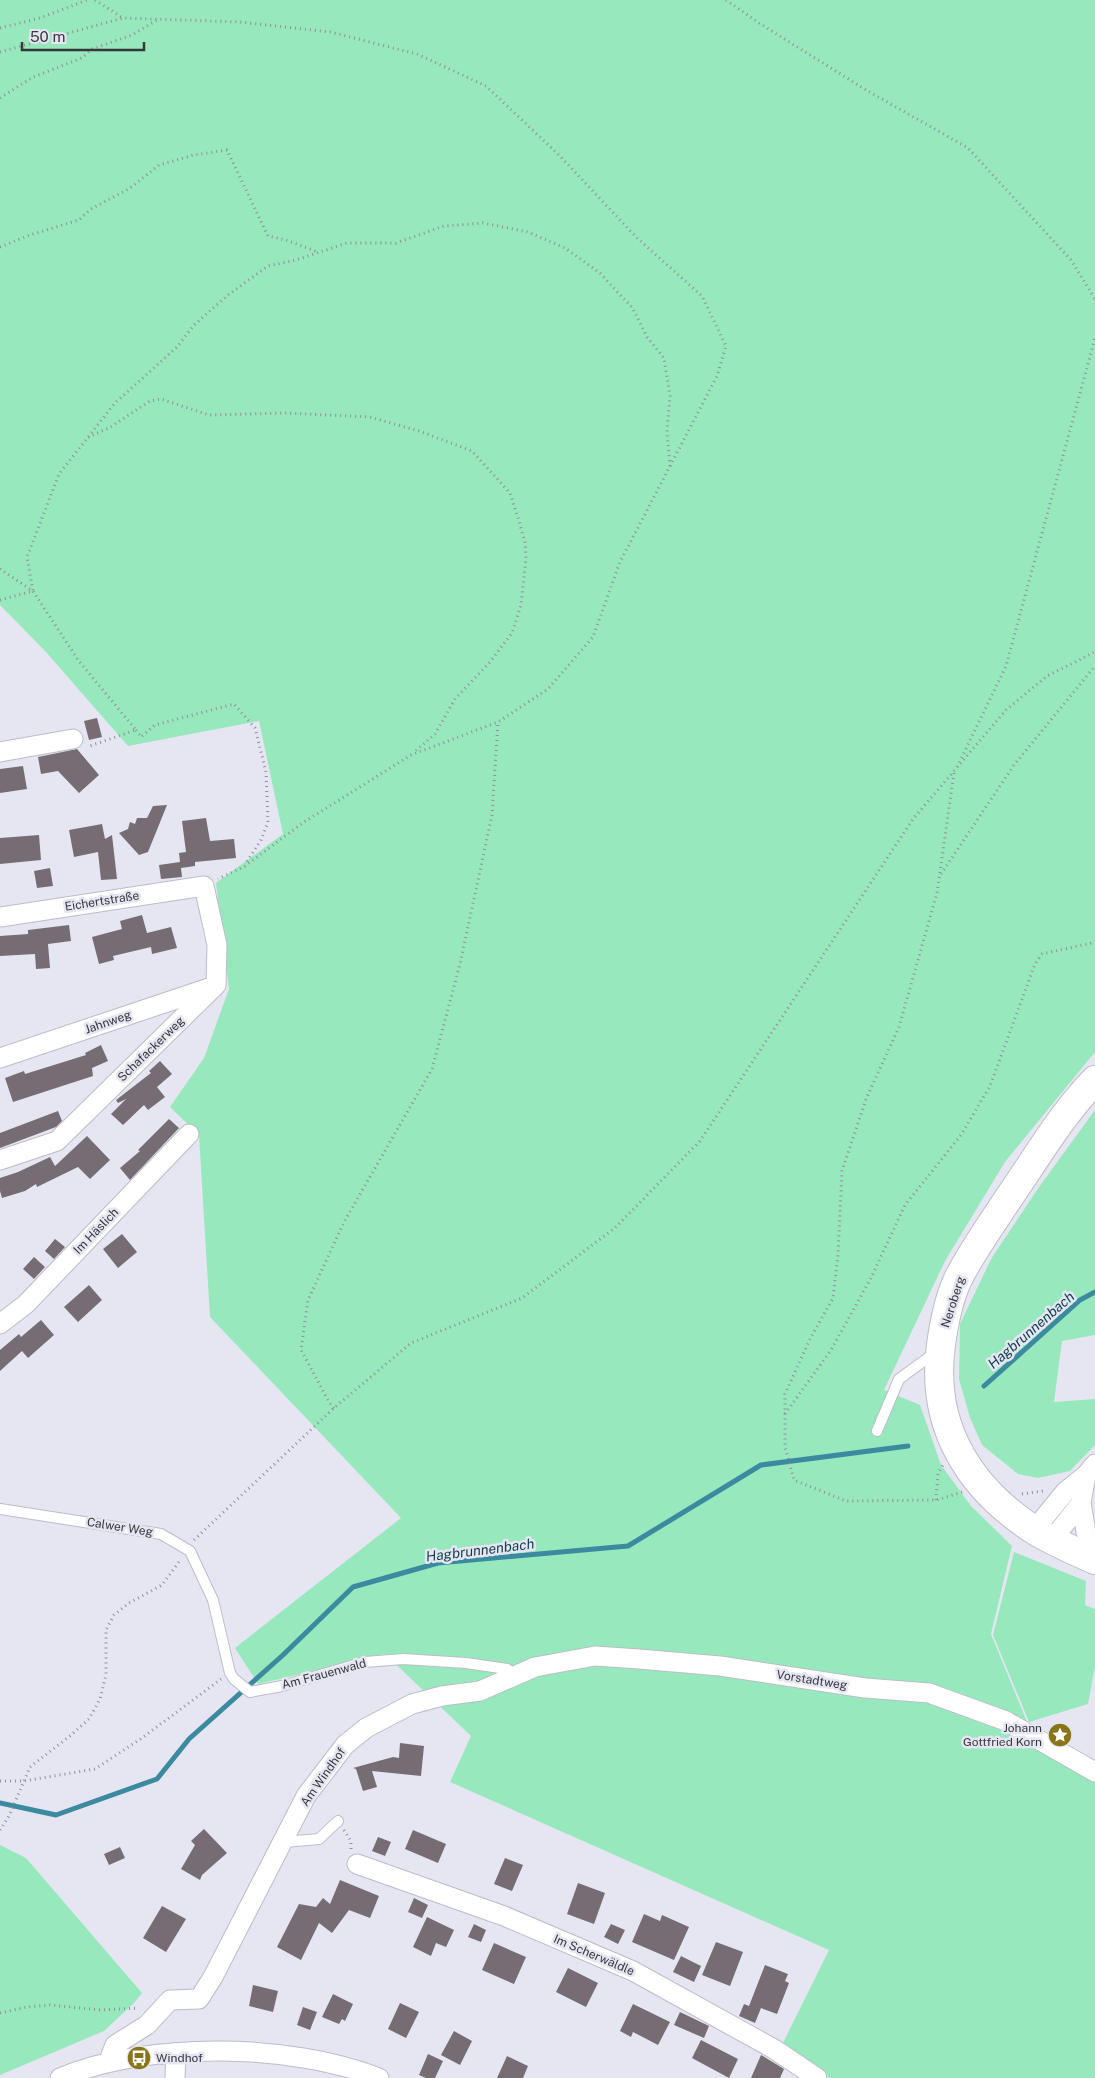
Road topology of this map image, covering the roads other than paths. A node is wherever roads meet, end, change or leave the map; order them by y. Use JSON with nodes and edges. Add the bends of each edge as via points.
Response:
{"nodes":[{"id":1,"x":73,"y":739,"type":"road end"},
{"id":2,"x":0,"y":752,"type":"edge"},
{"id":3,"x":0,"y":917,"type":"edge"},
{"id":4,"x":216,"y":986,"type":"junction"},
{"id":5,"x":0,"y":1058,"type":"edge"},
{"id":6,"x":1095,"y":1080,"type":"edge"},
{"id":7,"x":189,"y":1134,"type":"dead end"},
{"id":8,"x":0,"y":1160,"type":"edge"},
{"id":9,"x":0,"y":1324,"type":"edge"},
{"id":10,"x":941,"y":1349,"type":"junction"},
{"id":11,"x":877,"y":1431,"type":"dead end"},
{"id":12,"x":1091,"y":1469,"type":"edge"},
{"id":13,"x":1081,"y":1503,"type":"junction"},
{"id":14,"x":0,"y":1509,"type":"edge"},
{"id":15,"x":1043,"y":1535,"type":"junction"},
{"id":16,"x":1095,"y":1555,"type":"edge"},
{"id":17,"x":1095,"y":1560,"type":"edge"},
{"id":18,"x":515,"y":1675,"type":"junction"},
{"id":19,"x":250,"y":1692,"type":"joint"},
{"id":20,"x":1095,"y":1772,"type":"edge"},
{"id":21,"x":338,"y":1821,"type":"road end"},
{"id":22,"x":284,"y":1842,"type":"junction"},
{"id":23,"x":354,"y":1858,"type":"road end"},
{"id":24,"x":176,"y":2053,"type":"junction"},
{"id":25,"x":108,"y":2063,"type":"junction"},
{"id":26,"x":60,"y":2078,"type":"edge"},
{"id":27,"x":175,"y":2078,"type":"edge"},
{"id":28,"x":379,"y":2078,"type":"edge"},
{"id":29,"x":816,"y":2078,"type":"edge"}],
"edges":[{"from":1,"to":2,"type":"street"},
{"from":3,"to":4,"type":"street","name":"Eichertstraße","via":[[204,886],[217,945]]},
{"from":4,"to":5,"type":"street","name":"Jahnweg"},
{"from":4,"to":8,"type":"street","name":"Schafackerweg","via":[[58,1141]]},
{"from":6,"to":10,"type":"street","name":"Neroberg","via":[[1046,1144],[958,1280],[945,1319]]},
{"from":7,"to":9,"type":"street","name":"Im Häslich","via":[[26,1304]]},
{"from":10,"to":11,"type":"lane","via":[[899,1379]]},
{"from":10,"to":15,"type":"street","name":"Neroberg","via":[[938,1364],[943,1413],[954,1444],[982,1486]]},
{"from":12,"to":13,"type":"street"},
{"from":12,"to":15,"type":"street","via":[[1065,1492]]},
{"from":13,"to":15,"type":"street"},
{"from":13,"to":16,"type":"street","via":[[1086,1532]]},
{"from":14,"to":19,"type":"lane","name":"Calwer Weg","via":[[161,1534],[190,1551],[213,1600],[232,1676]]},
{"from":15,"to":17,"type":"street","name":"Neroberg"},
{"from":18,"to":19,"type":"lane","name":"Am Frauenwald","via":[[507,1669],[466,1663],[403,1659],[365,1662]]},
{"from":18,"to":20,"type":"street","name":"Vorstadtweg","via":[[535,1667],[595,1656],[720,1666],[866,1688],[928,1693],[1006,1721]]},
{"from":18,"to":22,"type":"street","name":"Am Windhof","via":[[480,1691],[412,1704],[366,1728],[345,1745],[306,1796]]},
{"from":21,"to":22,"type":"lane","via":[[319,1839]]},
{"from":22,"to":25,"type":"street","name":"Am Windhof","via":[[199,1999],[170,2000],[147,2025],[115,2045]]},
{"from":23,"to":29,"type":"street","name":"Im Scherwäldle","via":[[633,1970],[774,2049]]},
{"from":24,"to":25,"type":"street"},
{"from":24,"to":27,"type":"street"},
{"from":24,"to":28,"type":"street","via":[[280,2053],[319,2060]]},
{"from":25,"to":26,"type":"street"}]}
